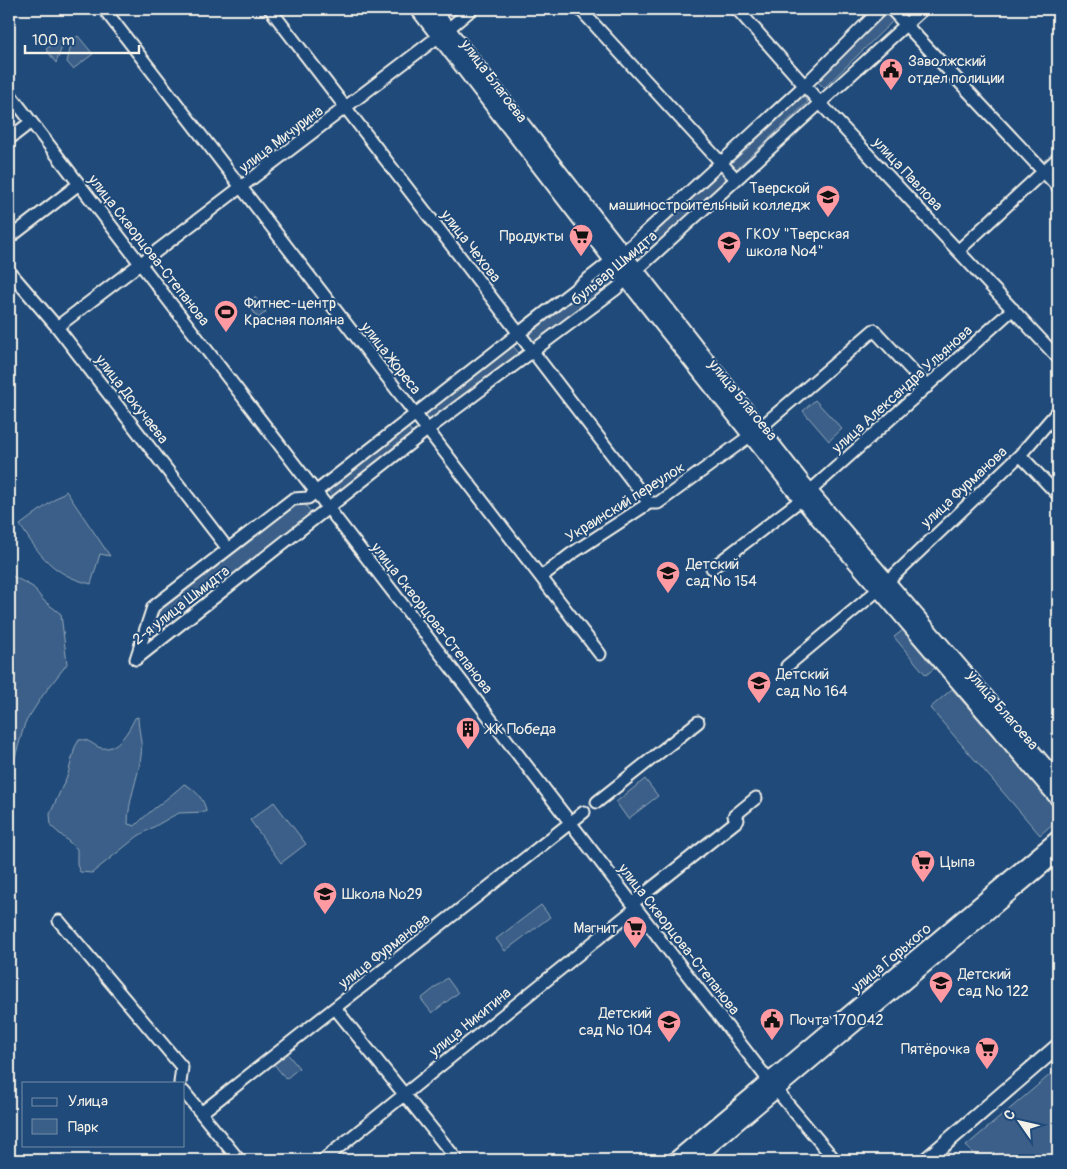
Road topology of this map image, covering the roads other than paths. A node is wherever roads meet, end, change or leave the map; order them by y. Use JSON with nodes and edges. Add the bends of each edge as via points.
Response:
{"nodes":[{"id":1,"x":104,"y":9,"type":"edge"},
{"id":2,"x":270,"y":9,"type":"edge"},
{"id":3,"x":418,"y":9,"type":"edge"},
{"id":4,"x":432,"y":9,"type":"edge"},
{"id":5,"x":472,"y":9,"type":"edge"},
{"id":6,"x":580,"y":9,"type":"edge"},
{"id":7,"x":736,"y":9,"type":"edge"},
{"id":8,"x":881,"y":9,"type":"edge"},
{"id":9,"x":891,"y":9,"type":"edge"},
{"id":10,"x":923,"y":9,"type":"edge"},
{"id":11,"x":906,"y":24,"type":"junction"},
{"id":12,"x":443,"y":32,"type":"junction"},
{"id":13,"x":805,"y":85,"type":"junction"},
{"id":14,"x":9,"y":93,"type":"edge"},
{"id":15,"x":820,"y":102,"type":"junction"},
{"id":16,"x":346,"y":108,"type":"junction"},
{"id":17,"x":31,"y":122,"type":"junction"},
{"id":18,"x":9,"y":139,"type":"edge"},
{"id":19,"x":1058,"y":158,"type":"edge"},
{"id":20,"x":721,"y":162,"type":"junction"},
{"id":21,"x":1043,"y":172,"type":"junction"},
{"id":22,"x":736,"y":179,"type":"junction"},
{"id":23,"x":79,"y":184,"type":"junction"},
{"id":24,"x":1058,"y":187,"type":"edge"},
{"id":25,"x":241,"y":189,"type":"junction"},
{"id":26,"x":9,"y":238,"type":"edge"},
{"id":27,"x":959,"y":250,"type":"junction"},
{"id":28,"x":616,"y":257,"type":"junction"},
{"id":29,"x":141,"y":264,"type":"junction"},
{"id":30,"x":9,"y":270,"type":"edge"},
{"id":31,"x":631,"y":276,"type":"junction"},
{"id":32,"x":1013,"y":309,"type":"junction"},
{"id":33,"x":57,"y":327,"type":"junction"},
{"id":34,"x":520,"y":334,"type":"junction"},
{"id":35,"x":533,"y":351,"type":"junction"},
{"id":36,"x":1058,"y":358,"type":"edge"},
{"id":37,"x":927,"y":387,"type":"junction"},
{"id":38,"x":1058,"y":410,"type":"edge"},
{"id":39,"x":416,"y":415,"type":"junction"},
{"id":40,"x":427,"y":430,"type":"junction"},
{"id":41,"x":755,"y":432,"type":"junction"},
{"id":42,"x":1020,"y":455,"type":"junction"},
{"id":43,"x":316,"y":492,"type":"junction"},
{"id":44,"x":806,"y":495,"type":"junction"},
{"id":45,"x":1058,"y":495,"type":"edge"},
{"id":46,"x":649,"y":503,"type":"junction"},
{"id":47,"x":328,"y":507,"type":"junction"},
{"id":48,"x":228,"y":549,"type":"junction"},
{"id":49,"x":712,"y":568,"type":"dead end"},
{"id":50,"x":541,"y":577,"type":"junction"},
{"id":51,"x":882,"y":586,"type":"junction"},
{"id":52,"x":600,"y":654,"type":"dead end"},
{"id":53,"x":787,"y":666,"type":"dead end"},
{"id":54,"x":698,"y":722,"type":"dead end"},
{"id":55,"x":1058,"y":781,"type":"edge"},
{"id":56,"x":756,"y":798,"type":"dead end"},
{"id":57,"x":1058,"y":799,"type":"edge"},
{"id":58,"x":597,"y":802,"type":"dead end"},
{"id":59,"x":584,"y":812,"type":"dead end"},
{"id":60,"x":571,"y":823,"type":"junction"},
{"id":61,"x":1058,"y":838,"type":"edge"},
{"id":62,"x":1058,"y":853,"type":"edge"},
{"id":63,"x":634,"y":905,"type":"junction"},
{"id":64,"x":59,"y":921,"type":"dead end"},
{"id":65,"x":335,"y":1008,"type":"junction"},
{"id":66,"x":1058,"y":1046,"type":"edge"},
{"id":67,"x":1058,"y":1055,"type":"edge"},
{"id":68,"x":180,"y":1082,"type":"edge"},
{"id":69,"x":773,"y":1086,"type":"junction"},
{"id":70,"x":185,"y":1093,"type":"edge"},
{"id":71,"x":404,"y":1095,"type":"junction"},
{"id":72,"x":201,"y":1113,"type":"junction"},
{"id":73,"x":239,"y":1160,"type":"edge"},
{"id":74,"x":323,"y":1160,"type":"edge"},
{"id":75,"x":457,"y":1160,"type":"edge"},
{"id":76,"x":675,"y":1160,"type":"edge"},
{"id":77,"x":693,"y":1160,"type":"edge"},
{"id":78,"x":835,"y":1160,"type":"edge"},
{"id":79,"x":926,"y":1160,"type":"edge"},
{"id":80,"x":937,"y":1160,"type":"edge"}],
"edges":[{"from":1,"to":25,"type":"street","name":"улица Жореса"},
{"from":2,"to":16,"type":"street","name":"улица Чехова"},
{"from":3,"to":12,"type":"main road","name":"улица Благоева"},
{"from":4,"to":12,"type":"main road","name":"улица Благоева"},
{"from":5,"to":12,"type":"street","name":"улица Мичурина"},
{"from":6,"to":20,"type":"street"},
{"from":7,"to":13,"type":"street","name":"улица Павлова"},
{"from":8,"to":13,"type":"street","name":"бульвар Шмидта"},
{"from":9,"to":11,"type":"street"},
{"from":10,"to":11,"type":"street","name":"бульвар Шмидта"},
{"from":11,"to":15,"type":"street","name":"бульвар Шмидта"},
{"from":11,"to":21,"type":"street"},
{"from":12,"to":16,"type":"street","name":"улица Мичурина"},
{"from":12,"to":28,"type":"main road","name":"улица Благоева"},
{"from":13,"to":15,"type":"street","name":"улица Павлова"},
{"from":13,"to":20,"type":"street","name":"бульвар Шмидта"},
{"from":14,"to":17,"type":"street","name":"улица Скворцова-Степанова"},
{"from":15,"to":22,"type":"street","name":"бульвар Шмидта"},
{"from":15,"to":27,"type":"street","name":"улица Павлова"},
{"from":16,"to":25,"type":"street","name":"улица Мичурина"},
{"from":16,"to":34,"type":"street","name":"улица Чехова"},
{"from":17,"to":18,"type":"street"},
{"from":17,"to":23,"type":"street","name":"улица Скворцова-Степанова"},
{"from":19,"to":21,"type":"street"},
{"from":20,"to":22,"type":"street"},
{"from":20,"to":28,"type":"street","name":"бульвар Шмидта"},
{"from":21,"to":24,"type":"street"},
{"from":21,"to":27,"type":"street"},
{"from":22,"to":31,"type":"street","name":"бульвар Шмидта"},
{"from":23,"to":26,"type":"street"},
{"from":23,"to":29,"type":"street","name":"улица Скворцова-Степанова"},
{"from":25,"to":29,"type":"street","name":"улица Мичурина"},
{"from":25,"to":39,"type":"street","name":"улица Жореса"},
{"from":27,"to":32,"type":"street","name":"улица Павлова"},
{"from":28,"to":31,"type":"main road","name":"улица Благоева"},
{"from":28,"to":34,"type":"street","name":"бульвар Шмидта"},
{"from":29,"to":33,"type":"street","name":"улица Мичурина"},
{"from":29,"to":43,"type":"street","name":"улица Скворцова-Степанова"},
{"from":30,"to":33,"type":"street","name":"улица Докучаева"},
{"from":31,"to":35,"type":"street","name":"бульвар Шмидта"},
{"from":31,"to":41,"type":"main road","name":"улица Благоева"},
{"from":32,"to":36,"type":"street","name":"улица Павлова"},
{"from":32,"to":37,"type":"street","name":"улица Александра Ульянова"},
{"from":33,"to":48,"type":"street","name":"улица Докучаева"},
{"from":34,"to":35,"type":"street","name":"улица Чехова"},
{"from":34,"to":39,"type":"street","name":"бульвар Шмидта"},
{"from":35,"to":40,"type":"street","name":"бульвар Шмидта"},
{"from":35,"to":46,"type":"street","name":"улица Чехова"},
{"from":37,"to":41,"type":"street","name":"Украинский переулок","via":[[874,330]]},
{"from":37,"to":44,"type":"street","name":"улица Александра Ульянова"},
{"from":38,"to":42,"type":"street","name":"улица Фурманова"},
{"from":39,"to":40,"type":"street","name":"улица Жореса"},
{"from":39,"to":43,"type":"street","name":"бульвар Шмидта"},
{"from":40,"to":47,"type":"street","name":"бульвар Шмидта"},
{"from":40,"to":50,"type":"street","name":"улица Жореса"},
{"from":41,"to":44,"type":"main road","name":"улица Благоева"},
{"from":41,"to":46,"type":"street","name":"Украинский переулок","via":[[658,503]]},
{"from":42,"to":45,"type":"street"},
{"from":42,"to":51,"type":"street","name":"улица Фурманова"},
{"from":43,"to":47,"type":"street","name":"улица Скворцова-Степанова"},
{"from":43,"to":48,"type":"street","name":"2-я улица Шмидта","via":[[308,498],[293,499]]},
{"from":44,"to":49,"type":"street","name":"улица Александра Ульянова"},
{"from":44,"to":51,"type":"main road","name":"улица Благоева"},
{"from":46,"to":50,"type":"street","name":"Украинский переулок"},
{"from":47,"to":48,"type":"street","name":"2-я улица Шмидта","via":[[136,659],[152,607]]},
{"from":47,"to":60,"type":"street","name":"улица Скворцова-Степанова"},
{"from":50,"to":52,"type":"street","name":"улица Жореса"},
{"from":51,"to":53,"type":"street","name":"улица Фурманова"},
{"from":51,"to":55,"type":"main road","name":"улица Благоева"},
{"from":51,"to":57,"type":"main road","name":"улица Благоева"},
{"from":54,"to":58,"type":"street"},
{"from":56,"to":63,"type":"street","name":"улица Никитина","via":[[734,816],[738,820]]},
{"from":59,"to":60,"type":"street","name":"улица Фурманова"},
{"from":60,"to":63,"type":"street","name":"улица Скворцова-Степанова"},
{"from":60,"to":65,"type":"street","name":"улица Фурманова"},
{"from":61,"to":69,"type":"main road","name":"улица Горького"},
{"from":62,"to":69,"type":"main road","name":"улица Горького"},
{"from":63,"to":69,"type":"street","name":"улица Скворцова-Степанова"},
{"from":63,"to":71,"type":"street","name":"улица Никитина"},
{"from":64,"to":68,"type":"street","via":[[182,1067]]},
{"from":65,"to":71,"type":"street"},
{"from":65,"to":72,"type":"street","name":"улица Фурманова"},
{"from":66,"to":79,"type":"main road"},
{"from":67,"to":80,"type":"main road"},
{"from":69,"to":76,"type":"main road","name":"улица Горького"},
{"from":69,"to":77,"type":"main road","name":"улица Горького"},
{"from":69,"to":78,"type":"street","name":"улица Скворцова-Степанова"},
{"from":70,"to":72,"type":"street"},
{"from":71,"to":74,"type":"street","name":"улица Никитина"},
{"from":71,"to":75,"type":"street"},
{"from":72,"to":73,"type":"street"}]}
